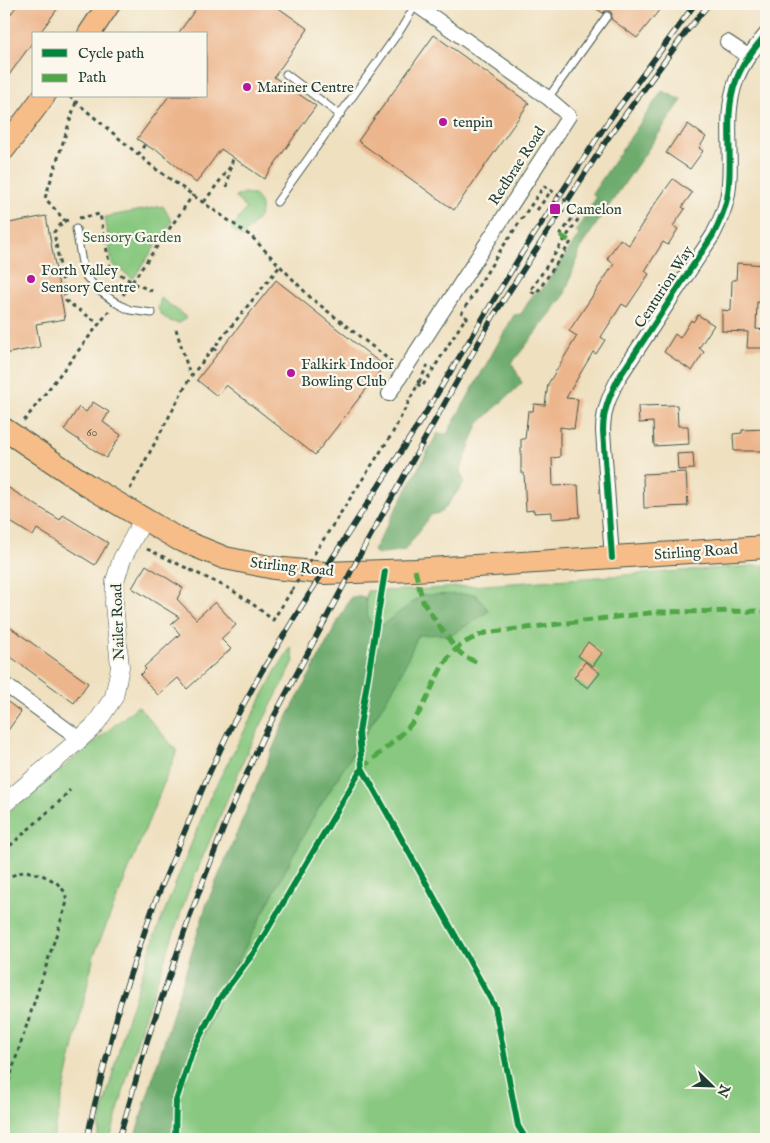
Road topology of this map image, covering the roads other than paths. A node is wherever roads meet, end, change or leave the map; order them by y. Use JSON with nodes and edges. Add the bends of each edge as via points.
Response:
{"nodes":[{"id":1,"x":109,"y":4,"type":"edge"},
{"id":2,"x":416,"y":4,"type":"edge"},
{"id":3,"x":607,"y":16,"type":"dead end"},
{"id":4,"x":89,"y":32,"type":"edge"},
{"id":5,"x":766,"y":34,"type":"edge"},
{"id":6,"x":728,"y":42,"type":"dead end"},
{"id":7,"x":748,"y":56,"type":"junction"},
{"id":8,"x":286,"y":74,"type":"dead end"},
{"id":9,"x":42,"y":98,"type":"edge"},
{"id":10,"x":548,"y":98,"type":"junction"},
{"id":11,"x":340,"y":115,"type":"junction"},
{"id":12,"x":4,"y":149,"type":"edge"},
{"id":13,"x":277,"y":202,"type":"dead end"},
{"id":14,"x":76,"y":229,"type":"road end"},
{"id":15,"x":152,"y":314,"type":"dead end"},
{"id":16,"x":389,"y":394,"type":"dead end"},
{"id":17,"x":9,"y":432,"type":"edge"},
{"id":18,"x":144,"y":518,"type":"junction"},
{"id":19,"x":766,"y":547,"type":"edge"},
{"id":20,"x":612,"y":558,"type":"junction"},
{"id":21,"x":4,"y":684,"type":"edge"},
{"id":22,"x":80,"y":739,"type":"junction"},
{"id":23,"x":4,"y":804,"type":"edge"}],
"edges":[{"from":1,"to":4,"type":"main road"},
{"from":2,"to":10,"type":"street","name":"Redbrae Road"},
{"from":2,"to":11,"type":"lane"},
{"from":3,"to":10,"type":"lane"},
{"from":5,"to":7,"type":"street","name":"Centurion Way"},
{"from":6,"to":7,"type":"street"},
{"from":7,"to":20,"type":"street","name":"Centurion Way","via":[[735,82],[730,113],[729,180],[722,216],[713,235],[618,380],[603,416]]},
{"from":8,"to":11,"type":"lane"},
{"from":9,"to":12,"type":"main road"},
{"from":10,"to":16,"type":"street","name":"Redbrae Road","via":[[569,116]]},
{"from":11,"to":13,"type":"lane"},
{"from":14,"to":15,"type":"lane","via":[[84,274],[98,290],[130,310]]},
{"from":17,"to":18,"type":"main road","name":"Stirling Road"},
{"from":18,"to":20,"type":"main road","name":"Stirling Road","via":[[178,539],[225,558],[274,568],[324,573]]},
{"from":18,"to":22,"type":"street","name":"Nailer Road","via":[[122,558],[115,581],[120,667],[114,697],[95,725]]},
{"from":19,"to":20,"type":"main road","name":"Stirling Road"},
{"from":21,"to":22,"type":"street"},
{"from":22,"to":23,"type":"street","name":"Nailer Road"}]}
